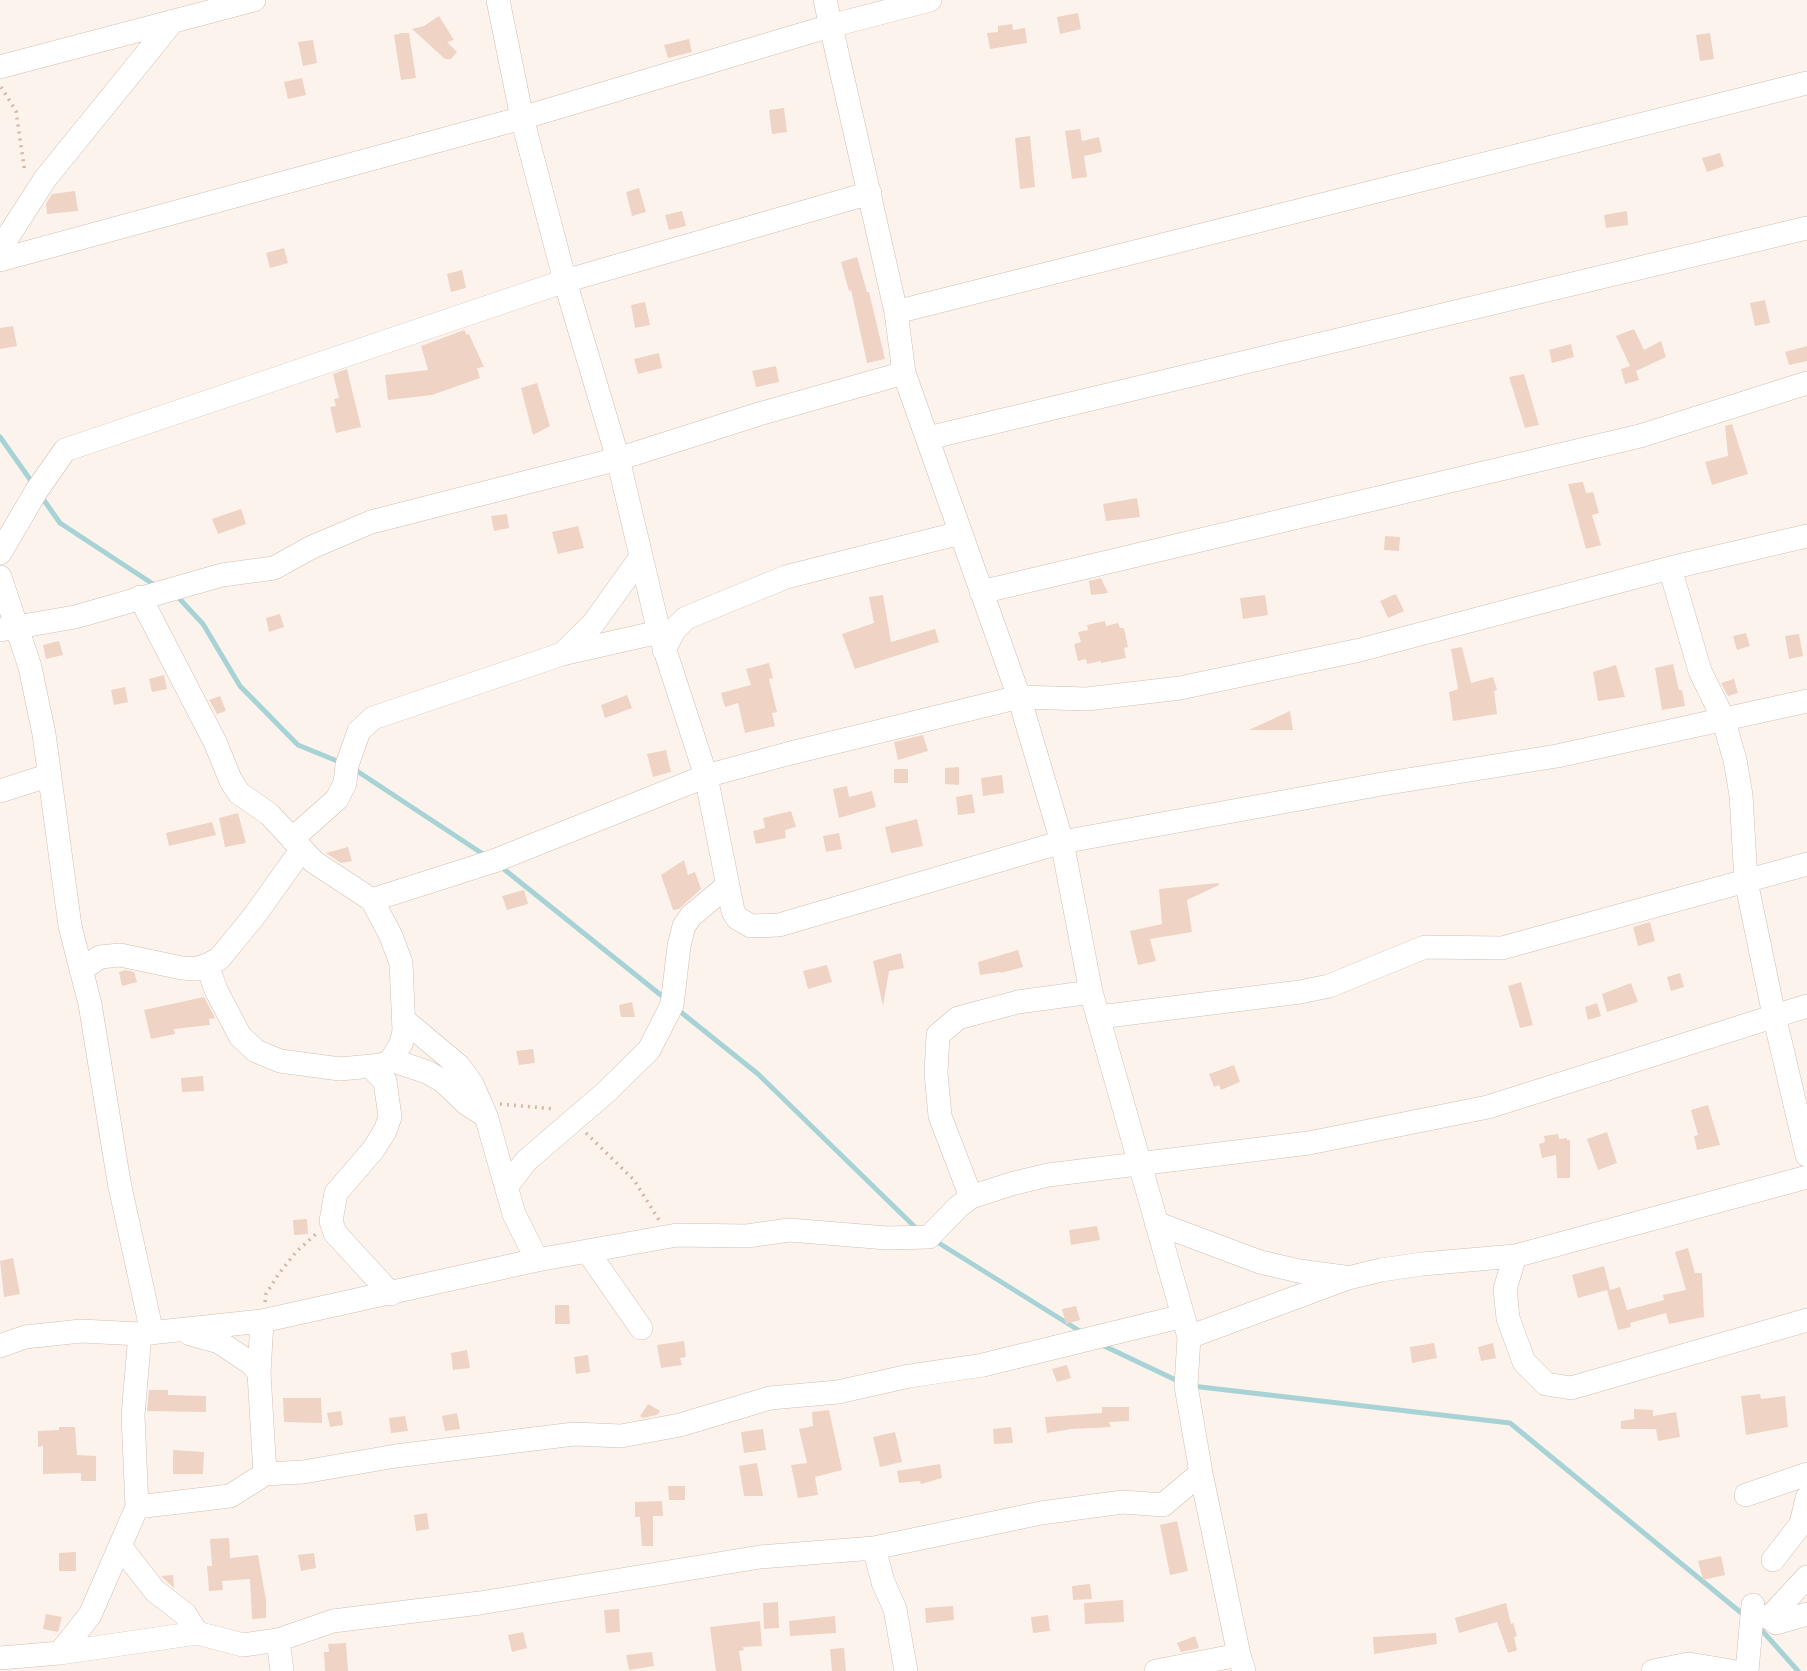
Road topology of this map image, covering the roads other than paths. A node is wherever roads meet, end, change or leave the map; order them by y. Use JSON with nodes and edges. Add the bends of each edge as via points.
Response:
{"nodes":[{"id":1,"x":254,"y":0,"type":"edge"},
{"id":2,"x":498,"y":0,"type":"edge"},
{"id":3,"x":825,"y":0,"type":"edge"},
{"id":4,"x":930,"y":0,"type":"edge"},
{"id":5,"x":173,"y":21,"type":"junction"},
{"id":6,"x":830,"y":26,"type":"junction"},
{"id":7,"x":0,"y":67,"type":"edge"},
{"id":8,"x":1807,"y":83,"type":"edge"},
{"id":9,"x":522,"y":118,"type":"junction"},
{"id":10,"x":870,"y":193,"type":"junction"},
{"id":11,"x":1807,"y":228,"type":"edge"},
{"id":12,"x":0,"y":249,"type":"edge"},
{"id":13,"x":0,"y":260,"type":"edge"},
{"id":14,"x":565,"y":281,"type":"junction"},
{"id":15,"x":896,"y":312,"type":"junction"},
{"id":16,"x":904,"y":373,"type":"junction"},
{"id":17,"x":1807,"y":383,"type":"edge"},
{"id":18,"x":928,"y":438,"type":"junction"},
{"id":19,"x":618,"y":459,"type":"junction"},
{"id":20,"x":960,"y":533,"type":"junction"},
{"id":21,"x":1807,"y":536,"type":"edge"},
{"id":22,"x":0,"y":553,"type":"edge"},
{"id":23,"x":641,"y":557,"type":"junction"},
{"id":24,"x":1670,"y":568,"type":"junction"},
{"id":25,"x":0,"y":577,"type":"edge"},
{"id":26,"x":981,"y":592,"type":"junction"},
{"id":27,"x":140,"y":597,"type":"junction"},
{"id":28,"x":9,"y":630,"type":"edge"},
{"id":29,"x":661,"y":641,"type":"junction"},
{"id":30,"x":562,"y":654,"type":"junction"},
{"id":31,"x":1018,"y":697,"type":"junction"},
{"id":32,"x":1807,"y":701,"type":"edge"},
{"id":33,"x":1723,"y":718,"type":"junction"},
{"id":34,"x":50,"y":775,"type":"junction"},
{"id":35,"x":706,"y":776,"type":"junction"},
{"id":36,"x":0,"y":791,"type":"edge"},
{"id":37,"x":1062,"y":842,"type":"junction"},
{"id":38,"x":297,"y":844,"type":"junction"},
{"id":39,"x":1807,"y":864,"type":"edge"},
{"id":40,"x":1746,"y":881,"type":"junction"},
{"id":41,"x":728,"y":885,"type":"junction"},
{"id":42,"x":372,"y":900,"type":"junction"},
{"id":43,"x":207,"y":965,"type":"junction"},
{"id":44,"x":81,"y":970,"type":"junction"},
{"id":45,"x":1091,"y":992,"type":"junction"},
{"id":46,"x":1807,"y":1006,"type":"edge"},
{"id":47,"x":1774,"y":1015,"type":"junction"},
{"id":48,"x":1099,"y":1017,"type":"junction"},
{"id":49,"x":404,"y":1020,"type":"junction"},
{"id":50,"x":381,"y":1064,"type":"junction"},
{"id":51,"x":484,"y":1109,"type":"junction"},
{"id":52,"x":1807,"y":1155,"type":"edge"},
{"id":53,"x":1140,"y":1164,"type":"junction"},
{"id":54,"x":1807,"y":1177,"type":"edge"},
{"id":55,"x":506,"y":1186,"type":"junction"},
{"id":56,"x":971,"y":1197,"type":"junction"},
{"id":57,"x":1156,"y":1223,"type":"junction"},
{"id":58,"x":588,"y":1252,"type":"junction"},
{"id":59,"x":1515,"y":1256,"type":"junction"},
{"id":60,"x":537,"y":1260,"type":"junction"},
{"id":61,"x":1348,"y":1278,"type":"junction"},
{"id":62,"x":391,"y":1294,"type":"junction"},
{"id":63,"x":262,"y":1321,"type":"junction"},
{"id":64,"x":1807,"y":1321,"type":"edge"},
{"id":65,"x":1186,"y":1326,"type":"junction"},
{"id":66,"x":640,"y":1328,"type":"dead end"},
{"id":67,"x":178,"y":1331,"type":"junction"},
{"id":68,"x":146,"y":1334,"type":"junction"},
{"id":69,"x":0,"y":1346,"type":"edge"},
{"id":70,"x":259,"y":1373,"type":"junction"},
{"id":71,"x":265,"y":1474,"type":"junction"},
{"id":72,"x":1201,"y":1474,"type":"junction"},
{"id":73,"x":1807,"y":1474,"type":"edge"},
{"id":74,"x":1746,"y":1495,"type":"dead end"},
{"id":75,"x":1807,"y":1498,"type":"edge"},
{"id":76,"x":137,"y":1507,"type":"junction"},
{"id":77,"x":120,"y":1546,"type":"junction"},
{"id":78,"x":874,"y":1548,"type":"junction"},
{"id":79,"x":1773,"y":1560,"type":"dead end"},
{"id":80,"x":1807,"y":1577,"type":"edge"},
{"id":81,"x":1807,"y":1614,"type":"edge"},
{"id":82,"x":1766,"y":1615,"type":"junction"},
{"id":83,"x":197,"y":1633,"type":"junction"},
{"id":84,"x":278,"y":1640,"type":"junction"},
{"id":85,"x":60,"y":1653,"type":"junction"},
{"id":86,"x":0,"y":1658,"type":"edge"},
{"id":87,"x":1242,"y":1663,"type":"edge"},
{"id":88,"x":282,"y":1671,"type":"edge"},
{"id":89,"x":906,"y":1671,"type":"edge"},
{"id":90,"x":1156,"y":1671,"type":"edge"},
{"id":91,"x":1653,"y":1671,"type":"edge"},
{"id":92,"x":1731,"y":1671,"type":"edge"},
{"id":93,"x":1747,"y":1671,"type":"edge"}],
"edges":[{"from":1,"to":5,"type":"street"},
{"from":2,"to":9,"type":"street"},
{"from":3,"to":6,"type":"street"},
{"from":4,"to":6,"type":"street"},
{"from":5,"to":7,"type":"street"},
{"from":5,"to":12,"type":"street","via":[[45,178]]},
{"from":6,"to":9,"type":"street"},
{"from":6,"to":10,"type":"street"},
{"from":8,"to":15,"type":"street"},
{"from":9,"to":13,"type":"street"},
{"from":9,"to":14,"type":"street"},
{"from":10,"to":14,"type":"street"},
{"from":10,"to":15,"type":"street"},
{"from":11,"to":18,"type":"street"},
{"from":14,"to":19,"type":"street"},
{"from":14,"to":22,"type":"street","via":[[65,450]]},
{"from":15,"to":16,"type":"street"},
{"from":16,"to":18,"type":"street"},
{"from":16,"to":19,"type":"street"},
{"from":17,"to":26,"type":"street","via":[[1640,436]]},
{"from":18,"to":20,"type":"street"},
{"from":19,"to":23,"type":"street"},
{"from":19,"to":27,"type":"street","via":[[371,522],[274,568],[222,575]]},
{"from":20,"to":26,"type":"street"},
{"from":20,"to":29,"type":"street","via":[[786,577],[686,618]]},
{"from":21,"to":24,"type":"street"},
{"from":23,"to":29,"type":"street"},
{"from":23,"to":30,"type":"street","via":[[593,624]]},
{"from":24,"to":31,"type":"street","via":[[1360,650],[1180,688],[1087,699]]},
{"from":24,"to":33,"type":"street","via":[[1700,671]]},
{"from":25,"to":28,"type":"street"},
{"from":26,"to":31,"type":"street"},
{"from":27,"to":28,"type":"street","via":[[75,617]]},
{"from":27,"to":38,"type":"street","via":[[231,781]]},
{"from":28,"to":34,"type":"street","via":[[30,667]]},
{"from":29,"to":30,"type":"street"},
{"from":29,"to":35,"type":"street"},
{"from":30,"to":38,"type":"street","via":[[373,718],[359,731],[337,799]]},
{"from":31,"to":35,"type":"street"},
{"from":31,"to":37,"type":"street"},
{"from":32,"to":33,"type":"street"},
{"from":33,"to":37,"type":"street","via":[[1557,756]]},
{"from":33,"to":40,"type":"street","via":[[1741,795]]},
{"from":34,"to":36,"type":"street"},
{"from":34,"to":44,"type":"street","via":[[70,926]]},
{"from":35,"to":41,"type":"street"},
{"from":35,"to":42,"type":"street","via":[[494,861]]},
{"from":37,"to":41,"type":"street","via":[[779,925],[751,926],[737,918]]},
{"from":37,"to":45,"type":"street"},
{"from":38,"to":42,"type":"street","via":[[314,862]]},
{"from":38,"to":43,"type":"street","via":[[255,915],[219,958]]},
{"from":39,"to":40,"type":"street"},
{"from":40,"to":47,"type":"street"},
{"from":40,"to":48,"type":"street","via":[[1502,948],[1425,947],[1319,988]]},
{"from":41,"to":55,"type":"street","via":[[684,926],[672,1005],[649,1050],[526,1161]]},
{"from":42,"to":49,"type":"street","via":[[401,963]]},
{"from":43,"to":44,"type":"street","via":[[182,968],[120,955],[100,957]]},
{"from":43,"to":50,"type":"street","via":[[240,1036],[256,1051],[281,1061],[340,1069]]},
{"from":44,"to":68,"type":"street"},
{"from":45,"to":48,"type":"street"},
{"from":45,"to":56,"type":"street","via":[[1018,1002],[958,1018],[938,1035],[940,1116]]},
{"from":46,"to":47,"type":"street"},
{"from":47,"to":52,"type":"street"},
{"from":47,"to":53,"type":"street","via":[[1488,1107],[1309,1143]]},
{"from":48,"to":53,"type":"street"},
{"from":49,"to":50,"type":"street","via":[[401,1044]]},
{"from":49,"to":51,"type":"street","via":[[459,1066]]},
{"from":50,"to":51,"type":"street","via":[[427,1072],[467,1104]]},
{"from":50,"to":62,"type":"street","via":[[390,1117],[373,1150],[336,1192],[331,1221],[335,1233]]},
{"from":51,"to":55,"type":"street"},
{"from":53,"to":56,"type":"street","via":[[1048,1175]]},
{"from":53,"to":57,"type":"street"},
{"from":54,"to":59,"type":"street"},
{"from":55,"to":60,"type":"street"},
{"from":56,"to":58,"type":"street","via":[[929,1237],[789,1230],[747,1236],[670,1236]]},
{"from":57,"to":61,"type":"street","via":[[1260,1262]]},
{"from":57,"to":65,"type":"street"},
{"from":58,"to":60,"type":"street"},
{"from":58,"to":66,"type":"street"},
{"from":59,"to":61,"type":"street","via":[[1422,1264]]},
{"from":59,"to":64,"type":"street","via":[[1505,1289],[1508,1318],[1524,1362],[1546,1384],[1571,1388]]},
{"from":60,"to":62,"type":"street"},
{"from":61,"to":65,"type":"street"},
{"from":62,"to":63,"type":"street"},
{"from":63,"to":67,"type":"street"},
{"from":63,"to":70,"type":"street"},
{"from":65,"to":71,"type":"street","via":[[838,1392],[770,1398],[680,1425],[621,1436],[574,1434]]},
{"from":65,"to":72,"type":"street","via":[[1186,1386]]},
{"from":67,"to":68,"type":"street"},
{"from":67,"to":70,"type":"street","via":[[219,1342]]},
{"from":68,"to":69,"type":"street","via":[[81,1331],[25,1337]]},
{"from":68,"to":76,"type":"street","via":[[133,1415]]},
{"from":70,"to":71,"type":"street"},
{"from":71,"to":76,"type":"street","via":[[230,1496]]},
{"from":72,"to":78,"type":"street","via":[[1163,1505],[1123,1502],[1041,1513]]},
{"from":72,"to":87,"type":"street"},
{"from":73,"to":74,"type":"street"},
{"from":75,"to":79,"type":"street","via":[[1801,1524]]},
{"from":76,"to":77,"type":"street"},
{"from":77,"to":83,"type":"street","via":[[155,1591],[185,1614]]},
{"from":77,"to":85,"type":"street","via":[[90,1615]]},
{"from":78,"to":84,"type":"street","via":[[760,1557],[480,1603],[333,1621]]},
{"from":78,"to":89,"type":"street","via":[[895,1609]]},
{"from":80,"to":82,"type":"street"},
{"from":81,"to":82,"type":"street"},
{"from":82,"to":93,"type":"street"},
{"from":83,"to":84,"type":"street","via":[[243,1645]]},
{"from":83,"to":85,"type":"street"},
{"from":84,"to":88,"type":"street"},
{"from":85,"to":86,"type":"street"},
{"from":87,"to":90,"type":"street"},
{"from":91,"to":92,"type":"street","via":[[1689,1664]]}]}
